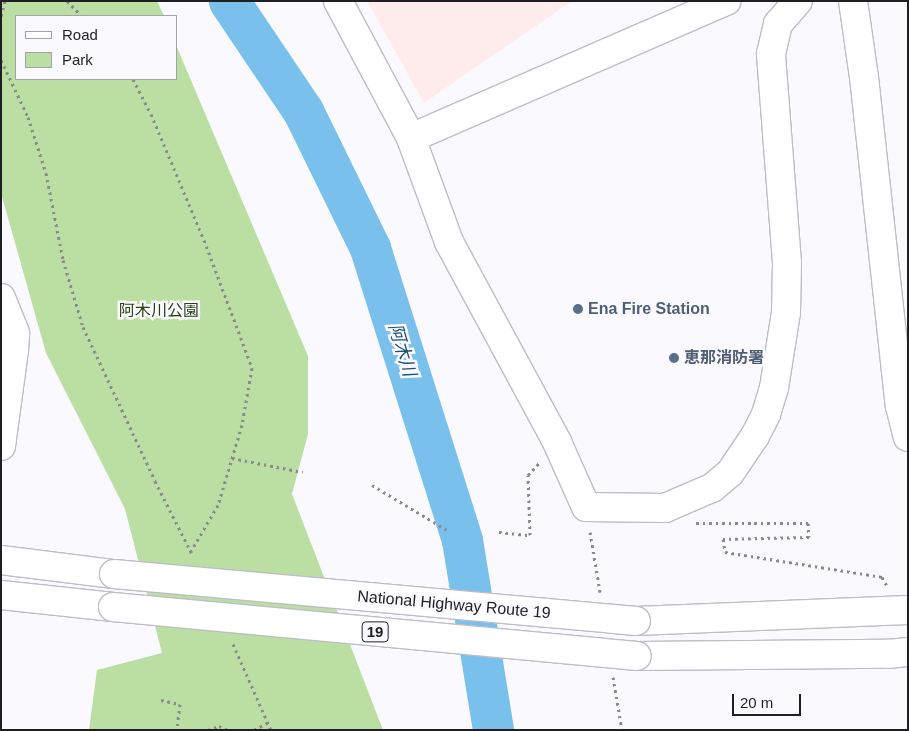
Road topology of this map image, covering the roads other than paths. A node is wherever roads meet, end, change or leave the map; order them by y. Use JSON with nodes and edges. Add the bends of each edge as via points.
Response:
{"nodes":[{"id":1,"x":338,"y":1,"type":"edge"},
{"id":2,"x":726,"y":1,"type":"edge"},
{"id":3,"x":798,"y":1,"type":"edge"},
{"id":4,"x":853,"y":1,"type":"edge"},
{"id":5,"x":411,"y":138,"type":"junction"},
{"id":6,"x":1,"y":298,"type":"edge"},
{"id":7,"x":902,"y":374,"type":"edge"},
{"id":8,"x":908,"y":437,"type":"edge"},
{"id":9,"x":1,"y":446,"type":"edge"},
{"id":10,"x":1,"y":560,"type":"edge"},
{"id":11,"x":1,"y":595,"type":"edge"},
{"id":12,"x":899,"y":601,"type":"edge"},
{"id":13,"x":908,"y":652,"type":"edge"}],
"edges":[{"from":1,"to":5,"type":"main road"},
{"from":2,"to":5,"type":"main road"},
{"from":3,"to":5,"type":"main road","via":[[778,24],[772,45],[786,244],[786,303],[779,364],[766,414],[745,455],[730,473],[712,488],[665,508],[586,507],[557,442],[449,242]]},
{"from":4,"to":7,"type":"main road"},
{"from":6,"to":9,"type":"main road","via":[[14,333]]},
{"from":7,"to":8,"type":"main road","via":[[900,406]]},
{"from":10,"to":12,"type":"main road","name":"National Highway Route 19","number":"19","bridge":true,"via":[[114,574],[636,621]]},
{"from":11,"to":13,"type":"main road","name":"National Highway Route 19","number":"19","bridge":true,"via":[[637,656]]}]}
